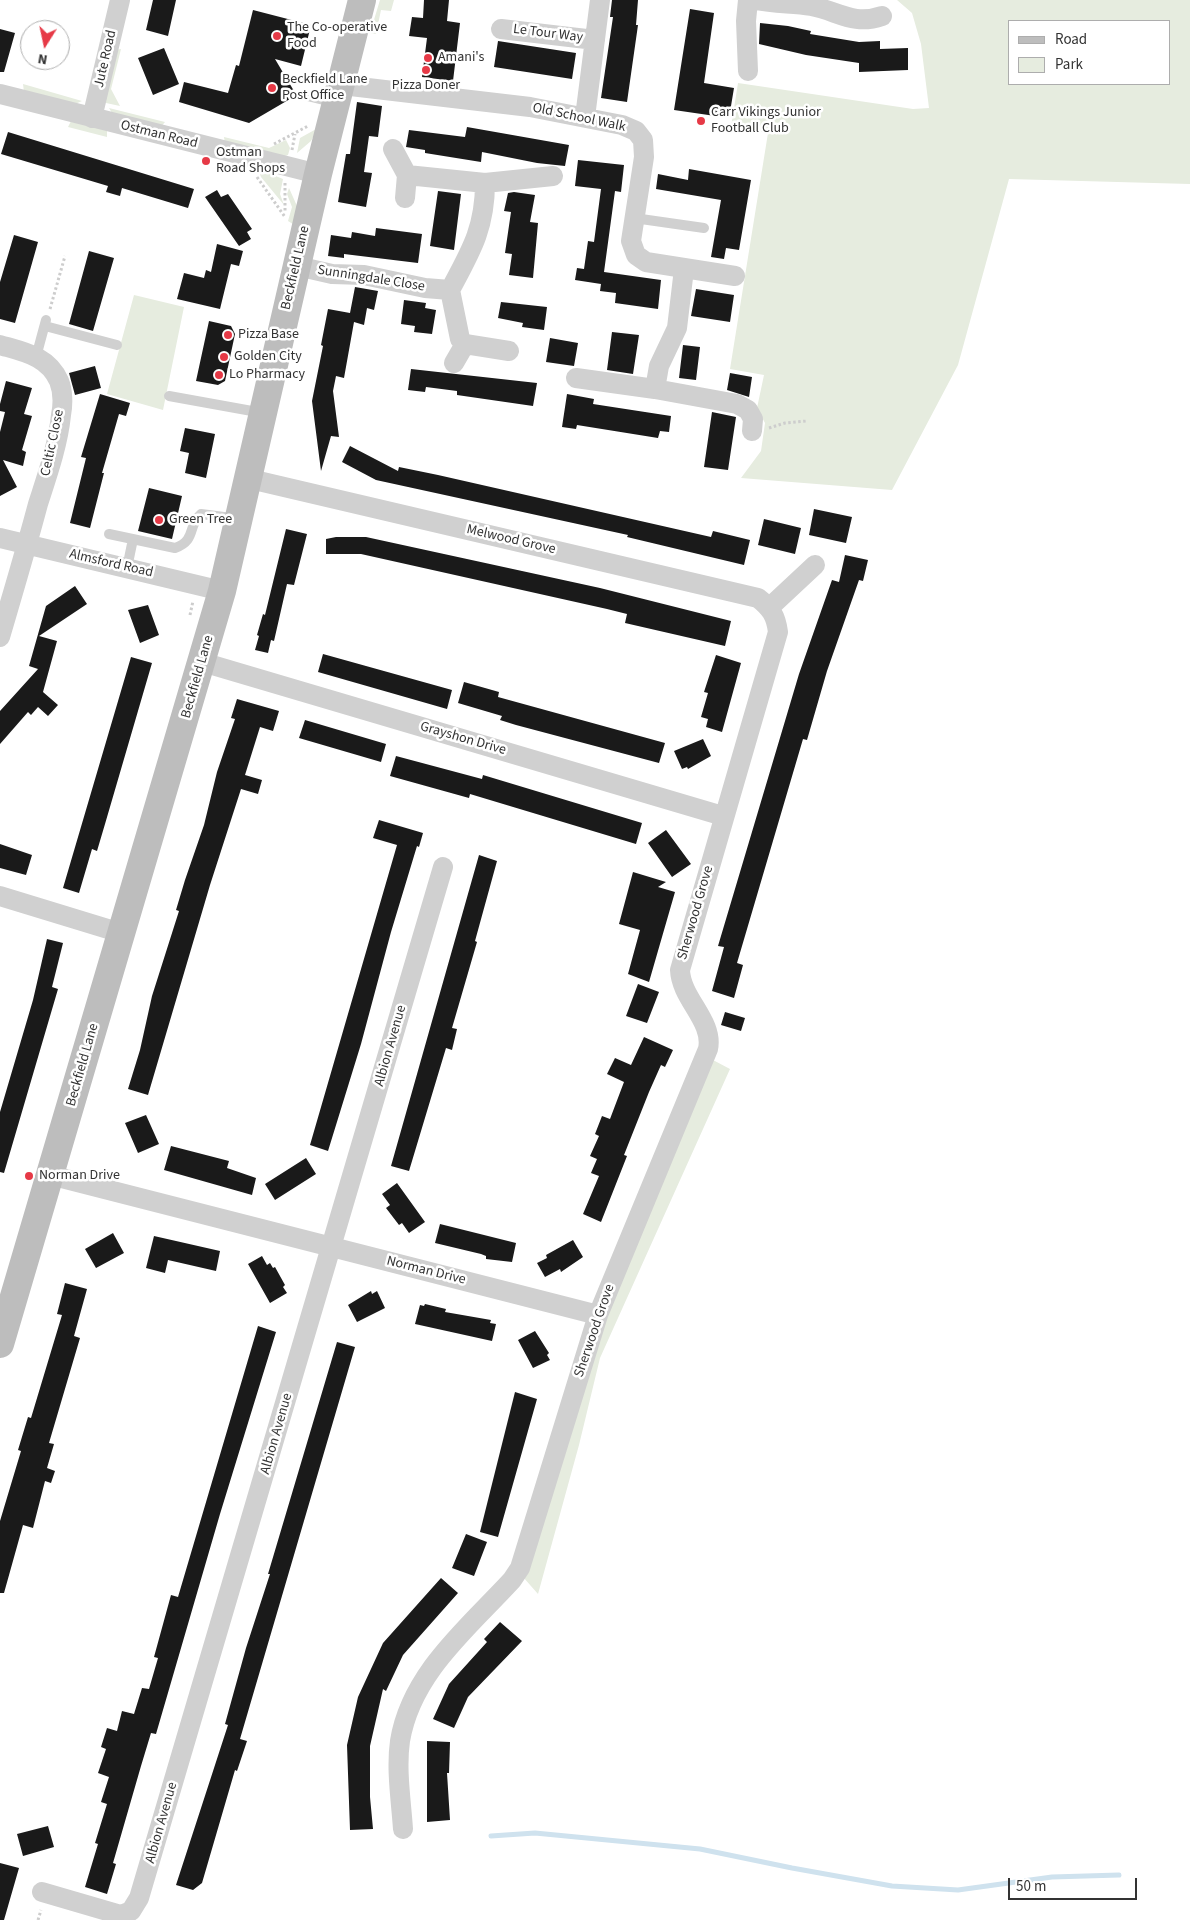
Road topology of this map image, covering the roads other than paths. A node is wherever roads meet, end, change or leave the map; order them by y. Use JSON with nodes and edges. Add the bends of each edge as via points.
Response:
{"nodes":[{"id":1,"x":120,"y":0,"type":"edge"},
{"id":2,"x":362,"y":0,"type":"edge"},
{"id":3,"x":600,"y":0,"type":"edge"},
{"id":4,"x":748,"y":0,"type":"edge"},
{"id":5,"x":756,"y":0,"type":"edge"},
{"id":6,"x":882,"y":16,"type":"dead end"},
{"id":7,"x":502,"y":28,"type":"dead end"},
{"id":8,"x":595,"y":40,"type":"junction"},
{"id":9,"x":748,"y":71,"type":"dead end"},
{"id":10,"x":0,"y":94,"type":"edge"},
{"id":11,"x":339,"y":94,"type":"junction"},
{"id":12,"x":303,"y":95,"type":"dead end"},
{"id":13,"x":585,"y":117,"type":"junction"},
{"id":14,"x":92,"y":118,"type":"junction"},
{"id":15,"x":393,"y":149,"type":"dead end"},
{"id":16,"x":318,"y":174,"type":"junction"},
{"id":17,"x":407,"y":175,"type":"junction"},
{"id":18,"x":553,"y":176,"type":"dead end"},
{"id":19,"x":485,"y":182,"type":"junction"},
{"id":20,"x":405,"y":198,"type":"dead end"},
{"id":21,"x":634,"y":218,"type":"junction"},
{"id":22,"x":704,"y":228,"type":"dead end"},
{"id":23,"x":297,"y":266,"type":"junction"},
{"id":24,"x":684,"y":269,"type":"junction"},
{"id":25,"x":735,"y":276,"type":"dead end"},
{"id":26,"x":450,"y":290,"type":"junction"},
{"id":27,"x":465,"y":344,"type":"junction"},
{"id":28,"x":0,"y":345,"type":"edge"},
{"id":29,"x":118,"y":345,"type":"dead end"},
{"id":30,"x":509,"y":351,"type":"dead end"},
{"id":31,"x":36,"y":357,"type":"junction"},
{"id":32,"x":454,"y":363,"type":"dead end"},
{"id":33,"x":576,"y":378,"type":"dead end"},
{"id":34,"x":655,"y":389,"type":"junction"},
{"id":35,"x":169,"y":396,"type":"dead end"},
{"id":36,"x":264,"y":413,"type":"junction"},
{"id":37,"x":752,"y":431,"type":"road end"},
{"id":38,"x":250,"y":479,"type":"junction"},
{"id":39,"x":240,"y":519,"type":"junction"},
{"id":40,"x":109,"y":534,"type":"dead end"},
{"id":41,"x":0,"y":538,"type":"edge"},
{"id":42,"x":133,"y":538,"type":"junction"},
{"id":43,"x":27,"y":545,"type":"junction"},
{"id":44,"x":815,"y":565,"type":"dead end"},
{"id":45,"x":127,"y":568,"type":"junction"},
{"id":46,"x":222,"y":591,"type":"junction"},
{"id":47,"x":770,"y":607,"type":"junction"},
{"id":48,"x":0,"y":637,"type":"edge"},
{"id":49,"x":202,"y":662,"type":"junction"},
{"id":50,"x":724,"y":816,"type":"junction"},
{"id":51,"x":443,"y":867,"type":"dead end"},
{"id":52,"x":0,"y":896,"type":"edge"},
{"id":53,"x":121,"y":933,"type":"junction"},
{"id":54,"x":50,"y":1175,"type":"junction"},
{"id":55,"x":332,"y":1248,"type":"junction"},
{"id":56,"x":7,"y":1297,"type":"edge"},
{"id":57,"x":598,"y":1315,"type":"junction"},
{"id":58,"x":0,"y":1344,"type":"edge"},
{"id":59,"x":403,"y":1829,"type":"dead end"},
{"id":60,"x":42,"y":1892,"type":"dead end"}],
"edges":[{"from":1,"to":14,"type":"street","name":"Jute Road"},
{"from":2,"to":11,"type":"street","name":"Beckfield Lane"},
{"from":3,"to":8,"type":"street","name":"Le Tour Way"},
{"from":4,"to":9,"type":"street"},
{"from":5,"to":6,"type":"street","via":[[811,6],[856,20]]},
{"from":7,"to":8,"type":"street","name":"Le Tour Way"},
{"from":8,"to":13,"type":"street","name":"Le Tour Way"},
{"from":10,"to":14,"type":"street","name":"Ostman Road"},
{"from":11,"to":12,"type":"lane"},
{"from":11,"to":13,"type":"street","name":"Old School Walk","via":[[530,107]]},
{"from":11,"to":16,"type":"street","name":"Beckfield Lane"},
{"from":13,"to":21,"type":"street","name":"Old School Walk","via":[[622,124],[636,130],[643,140],[644,157]]},
{"from":14,"to":16,"type":"street","name":"Ostman Road"},
{"from":15,"to":17,"type":"street"},
{"from":16,"to":23,"type":"street","name":"Beckfield Lane"},
{"from":17,"to":19,"type":"street"},
{"from":17,"to":20,"type":"street"},
{"from":18,"to":19,"type":"street"},
{"from":19,"to":26,"type":"street","via":[[483,219]]},
{"from":21,"to":22,"type":"lane"},
{"from":21,"to":24,"type":"street","name":"Old School Walk","via":[[632,241],[636,255],[646,262]]},
{"from":23,"to":26,"type":"street","name":"Sunningdale Close"},
{"from":23,"to":36,"type":"street","name":"Beckfield Lane"},
{"from":24,"to":25,"type":"street","name":"Old School Walk"},
{"from":24,"to":34,"type":"street","via":[[677,328],[659,366]]},
{"from":26,"to":27,"type":"street","via":[[460,338]]},
{"from":27,"to":30,"type":"street"},
{"from":27,"to":32,"type":"street"},
{"from":28,"to":31,"type":"street","name":"Celtic Close"},
{"from":29,"to":31,"type":"lane","via":[[46,323]]},
{"from":31,"to":43,"type":"street","name":"Celtic Close","via":[[52,369],[60,383],[61,416]]},
{"from":33,"to":34,"type":"street"},
{"from":34,"to":37,"type":"street","via":[[737,404],[748,410],[754,419]]},
{"from":35,"to":36,"type":"lane"},
{"from":36,"to":38,"type":"street","name":"Beckfield Lane"},
{"from":38,"to":39,"type":"street","name":"Beckfield Lane"},
{"from":38,"to":47,"type":"street","name":"Melwood Grove","via":[[742,594],[758,598]]},
{"from":39,"to":42,"type":"lane","via":[[201,514],[196,519],[190,539],[175,548]]},
{"from":39,"to":46,"type":"street","name":"Beckfield Lane"},
{"from":40,"to":42,"type":"lane"},
{"from":41,"to":43,"type":"street","name":"Almsford Road"},
{"from":42,"to":45,"type":"lane"},
{"from":43,"to":45,"type":"street","name":"Almsford Road"},
{"from":43,"to":48,"type":"street","name":"Celtic Close"},
{"from":44,"to":47,"type":"street"},
{"from":45,"to":46,"type":"street","name":"Almsford Road"},
{"from":46,"to":49,"type":"street","name":"Beckfield Lane"},
{"from":47,"to":50,"type":"street","via":[[778,632]]},
{"from":49,"to":50,"type":"street","name":"Grayshon Drive"},
{"from":49,"to":53,"type":"street","name":"Beckfield Lane"},
{"from":50,"to":57,"type":"street","name":"Sherwood Grove","via":[[680,970],[683,988],[708,1032],[708,1050]]},
{"from":51,"to":55,"type":"street","name":"Albion Avenue"},
{"from":52,"to":53,"type":"street"},
{"from":53,"to":54,"type":"street","name":"Beckfield Lane"},
{"from":54,"to":55,"type":"street","name":"Norman Drive"},
{"from":54,"to":56,"type":"street","name":"Beckfield Lane"},
{"from":55,"to":57,"type":"street","name":"Norman Drive"},
{"from":55,"to":60,"type":"street","name":"Albion Avenue","via":[[139,1898],[130,1911],[121,1915]]},
{"from":56,"to":58,"type":"street","name":"Beckfield Lane"},
{"from":57,"to":59,"type":"street","name":"Sherwood Grove","via":[[520,1568],[427,1673],[408,1714],[400,1741]]}]}
